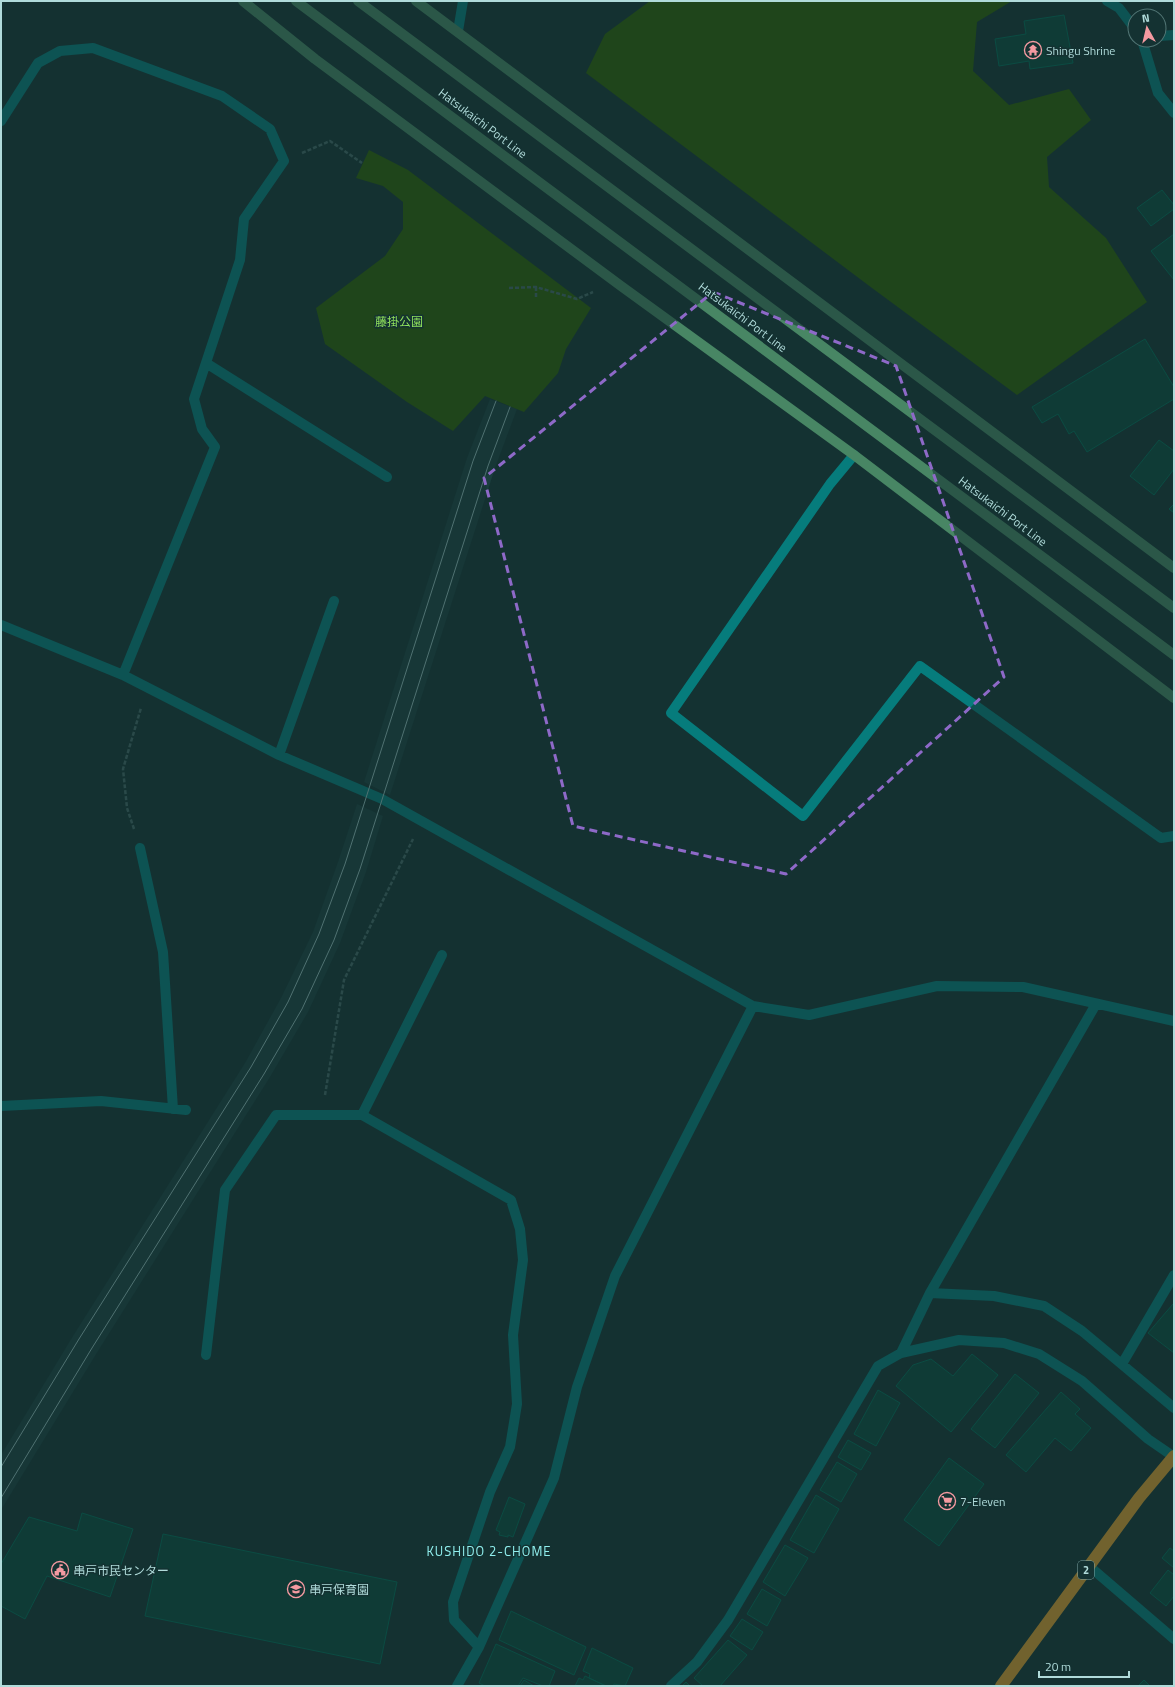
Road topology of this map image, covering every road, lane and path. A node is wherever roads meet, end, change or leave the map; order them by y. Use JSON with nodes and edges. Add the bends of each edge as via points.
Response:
{"nodes":[{"id":1,"x":243,"y":1,"type":"edge"},
{"id":2,"x":296,"y":1,"type":"edge"},
{"id":3,"x":358,"y":1,"type":"edge"},
{"id":4,"x":416,"y":1,"type":"edge"},
{"id":5,"x":463,"y":1,"type":"edge"},
{"id":6,"x":1107,"y":1,"type":"edge"},
{"id":7,"x":1127,"y":18,"type":"edge"},
{"id":8,"x":458,"y":31,"type":"junction"},
{"id":9,"x":1144,"y":48,"type":"edge"},
{"id":10,"x":1174,"y":113,"type":"edge"},
{"id":11,"x":1,"y":121,"type":"edge"},
{"id":12,"x":284,"y":161,"type":"junction"},
{"id":13,"x":362,"y":163,"type":"dead end"},
{"id":14,"x":536,"y":286,"type":"junction"},
{"id":15,"x":621,"y":286,"type":"junction"},
{"id":16,"x":509,"y":288,"type":"dead end"},
{"id":17,"x":536,"y":298,"type":"dead end"},
{"id":18,"x":206,"y":362,"type":"junction"},
{"id":19,"x":854,"y":455,"type":"junction"},
{"id":20,"x":387,"y":477,"type":"dead end"},
{"id":21,"x":1174,"y":568,"type":"edge"},
{"id":22,"x":334,"y":601,"type":"dead end"},
{"id":23,"x":1174,"y":608,"type":"edge"},
{"id":24,"x":1,"y":625,"type":"edge"},
{"id":25,"x":1174,"y":655,"type":"edge"},
{"id":26,"x":123,"y":675,"type":"junction"},
{"id":27,"x":147,"y":687,"type":"junction"},
{"id":28,"x":1174,"y":698,"type":"edge"},
{"id":29,"x":279,"y":755,"type":"junction"},
{"id":30,"x":422,"y":821,"type":"junction"},
{"id":31,"x":1174,"y":836,"type":"edge"},
{"id":32,"x":140,"y":848,"type":"joint"},
{"id":33,"x":442,"y":955,"type":"dead end"},
{"id":34,"x":1096,"y":1004,"type":"junction"},
{"id":35,"x":753,"y":1006,"type":"junction"},
{"id":36,"x":1174,"y":1022,"type":"edge"},
{"id":37,"x":1,"y":1106,"type":"edge"},
{"id":38,"x":173,"y":1109,"type":"junction"},
{"id":39,"x":186,"y":1110,"type":"dead end"},
{"id":40,"x":322,"y":1115,"type":"junction"},
{"id":41,"x":362,"y":1115,"type":"junction"},
{"id":42,"x":1174,"y":1275,"type":"edge"},
{"id":43,"x":930,"y":1293,"type":"junction"},
{"id":44,"x":901,"y":1352,"type":"junction"},
{"id":45,"x":206,"y":1355,"type":"dead end"},
{"id":46,"x":1122,"y":1364,"type":"junction"},
{"id":47,"x":1174,"y":1408,"type":"edge"},
{"id":48,"x":1174,"y":1456,"type":"edge"},
{"id":49,"x":1089,"y":1566,"type":"junction"},
{"id":50,"x":1174,"y":1639,"type":"edge"},
{"id":51,"x":479,"y":1647,"type":"junction"},
{"id":52,"x":457,"y":1686,"type":"edge"},
{"id":53,"x":671,"y":1686,"type":"edge"},
{"id":54,"x":1001,"y":1686,"type":"edge"}],
"edges":[{"from":1,"to":15,"type":"main road","via":[[315,59]]},
{"from":2,"to":25,"type":"main road","name":"Hatsukaichi Port Line"},
{"from":3,"to":23,"type":"main road","name":"Hatsukaichi Port Line"},
{"from":4,"to":8,"type":"main road"},
{"from":5,"to":8,"type":"street"},
{"from":6,"to":7,"type":"street","via":[[1119,8]]},
{"from":8,"to":21,"type":"main road"},
{"from":9,"to":10,"type":"street","via":[[1158,93]]},
{"from":11,"to":12,"type":"street","via":[[38,63],[60,51],[93,48],[222,96],[270,130]]},
{"from":12,"to":13,"type":"path","via":[[330,141]]},
{"from":12,"to":18,"type":"street","via":[[244,219],[240,260]]},
{"from":14,"to":15,"type":"path","via":[[577,299],[593,292]]},
{"from":14,"to":16,"type":"path"},
{"from":14,"to":17,"type":"path"},
{"from":15,"to":19,"type":"main road"},
{"from":18,"to":20,"type":"street"},
{"from":18,"to":26,"type":"street","via":[[194,399],[202,429],[215,447]]},
{"from":19,"to":28,"type":"main road"},
{"from":19,"to":31,"type":"street","via":[[830,484],[670,713],[803,816],[920,666],[1161,838]]},
{"from":22,"to":29,"type":"street"},
{"from":24,"to":26,"type":"street"},
{"from":26,"to":27,"type":"street"},
{"from":27,"to":29,"type":"street"},
{"from":27,"to":32,"type":"path","via":[[123,769],[127,808]]},
{"from":29,"to":30,"type":"street","via":[[382,799]]},
{"from":30,"to":35,"type":"street"},
{"from":30,"to":40,"type":"path","via":[[344,980]]},
{"from":32,"to":38,"type":"street","via":[[163,952]]},
{"from":33,"to":41,"type":"street"},
{"from":34,"to":35,"type":"street","via":[[1023,987],[937,986],[809,1015]]},
{"from":34,"to":36,"type":"street"},
{"from":34,"to":43,"type":"street"},
{"from":35,"to":51,"type":"street","via":[[615,1276],[577,1387],[554,1478]]},
{"from":37,"to":38,"type":"street","via":[[101,1101]]},
{"from":38,"to":39,"type":"street"},
{"from":40,"to":41,"type":"street"},
{"from":40,"to":45,"type":"street","via":[[276,1115],[225,1190]]},
{"from":41,"to":51,"type":"street","via":[[511,1200],[520,1229],[523,1260],[513,1335],[517,1404],[510,1447],[490,1492],[453,1602],[454,1620]]},
{"from":42,"to":46,"type":"street"},
{"from":43,"to":44,"type":"street"},
{"from":43,"to":46,"type":"street","via":[[994,1296],[1044,1306],[1082,1330]]},
{"from":44,"to":48,"type":"street","via":[[959,1340],[1004,1342],[1039,1354],[1082,1381],[1148,1439]]},
{"from":44,"to":53,"type":"street","via":[[878,1366],[728,1620],[697,1662]]},
{"from":46,"to":47,"type":"street"},
{"from":48,"to":49,"type":"highway","number":"2","via":[[1139,1498]]},
{"from":49,"to":50,"type":"street"},
{"from":49,"to":54,"type":"highway","number":"2"},
{"from":51,"to":52,"type":"street"}]}
